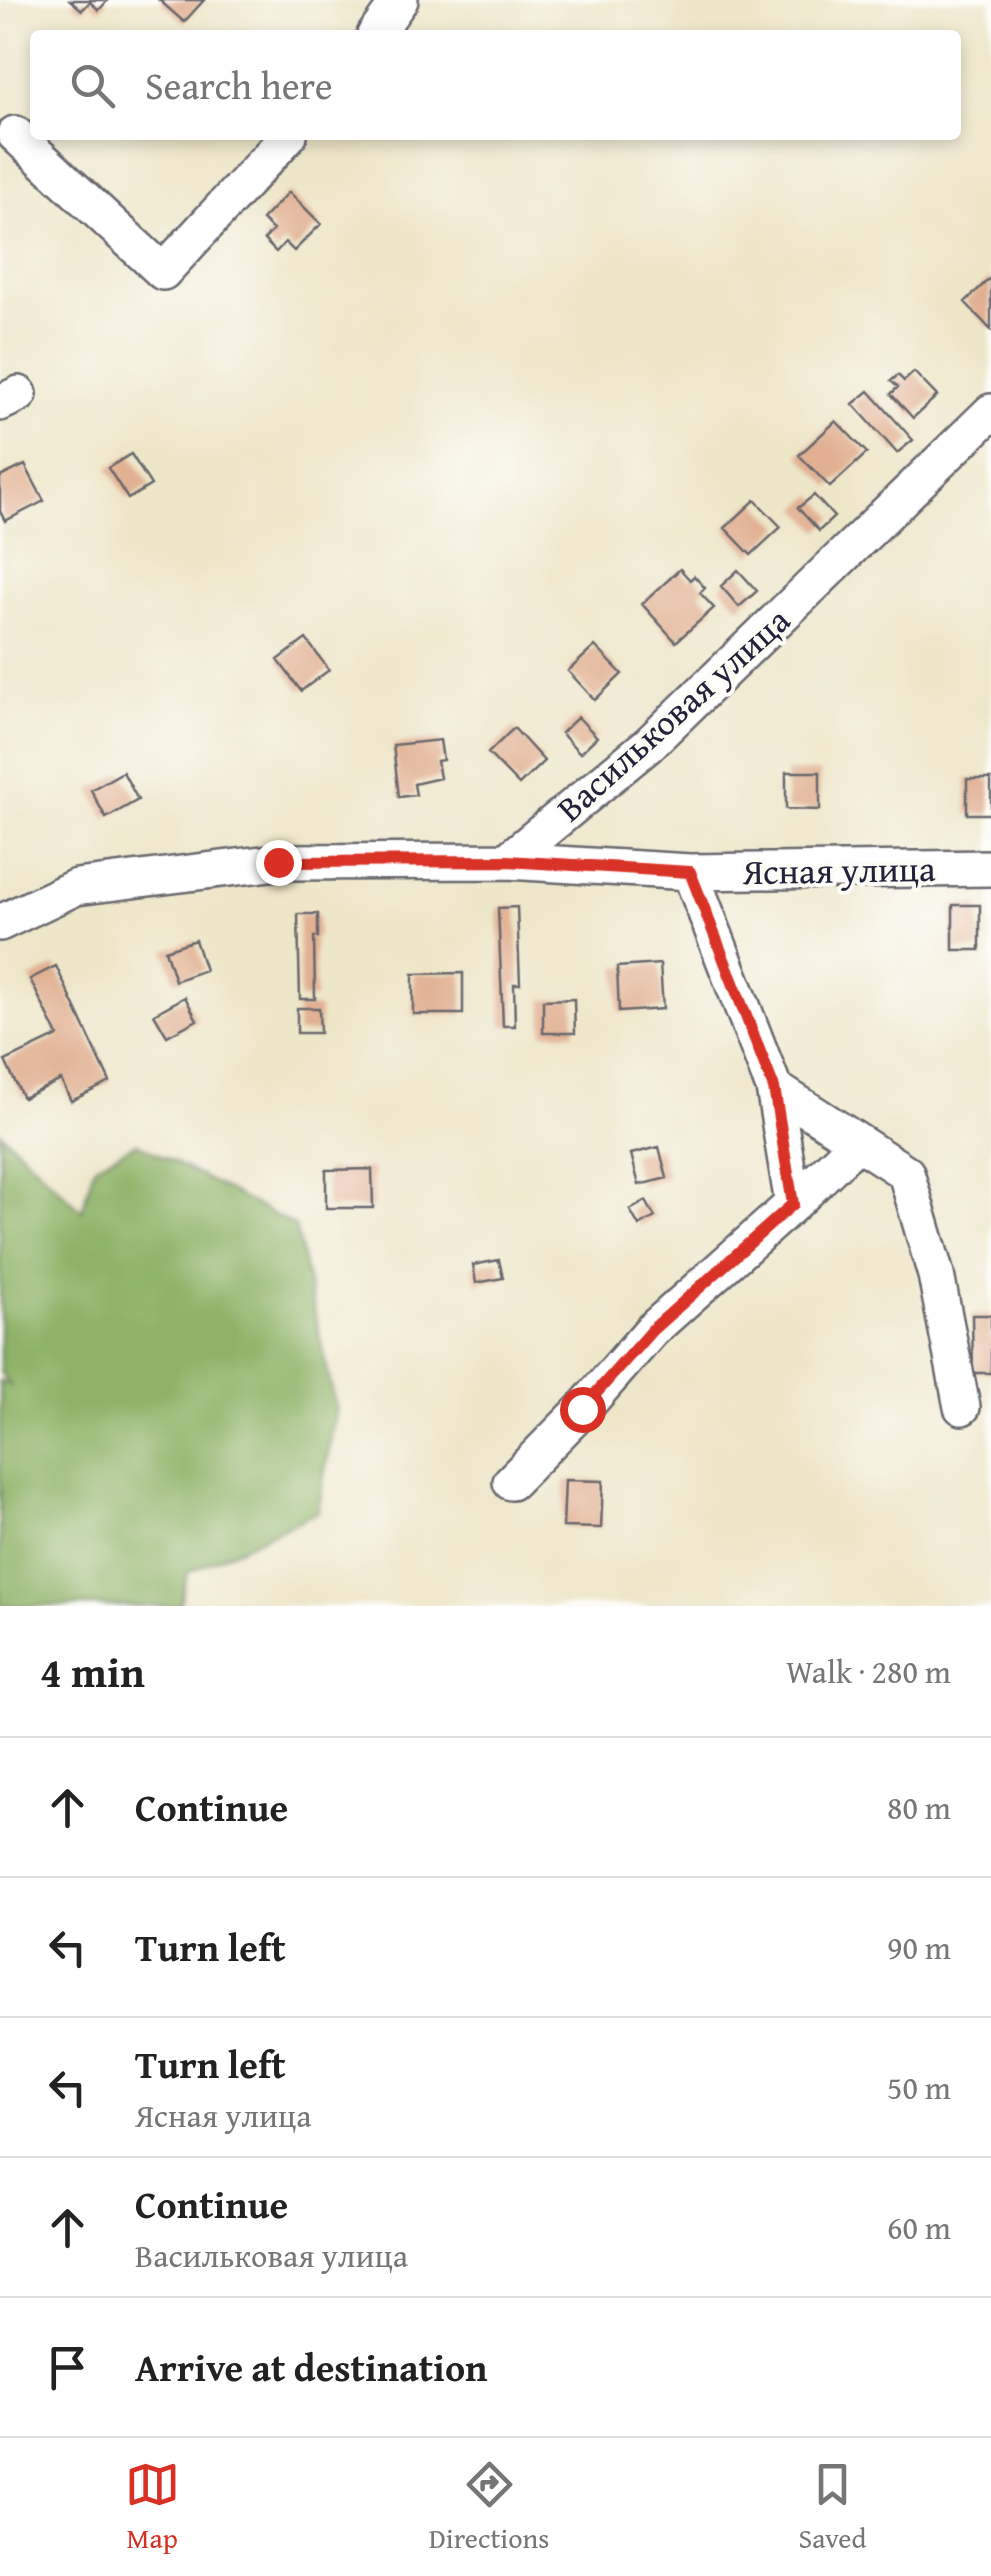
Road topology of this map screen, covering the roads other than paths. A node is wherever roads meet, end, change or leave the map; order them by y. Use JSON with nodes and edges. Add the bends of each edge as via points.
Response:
{"nodes":[{"id":1,"x":16,"y":134,"type":"dead end"},
{"id":2,"x":284,"y":140,"type":"edge"},
{"id":3,"x":991,"y":412,"type":"edge"},
{"id":4,"x":507,"y":861,"type":"junction"},
{"id":5,"x":991,"y":868,"type":"edge"},
{"id":6,"x":690,"y":872,"type":"junction"},
{"id":7,"x":0,"y":923,"type":"edge"},
{"id":8,"x":774,"y":1088,"type":"junction"},
{"id":9,"x":858,"y":1142,"type":"junction"},
{"id":10,"x":793,"y":1204,"type":"junction"},
{"id":11,"x":964,"y":1407,"type":"edge"},
{"id":12,"x":511,"y":1482,"type":"dead end"}],
"edges":[{"from":1,"to":2,"type":"street","via":[[163,272]]},
{"from":3,"to":4,"type":"street","name":"Васильковая улица","via":[[648,745]]},
{"from":4,"to":6,"type":"street","name":"Ясная улица"},
{"from":4,"to":7,"type":"street","via":[[278,862],[76,887]]},
{"from":5,"to":6,"type":"street","name":"Ясная улица"},
{"from":6,"to":8,"type":"street"},
{"from":8,"to":9,"type":"street"},
{"from":8,"to":10,"type":"street"},
{"from":9,"to":10,"type":"street"},
{"from":9,"to":11,"type":"street","via":[[906,1173]]},
{"from":10,"to":12,"type":"street","via":[[652,1330]]}]}
